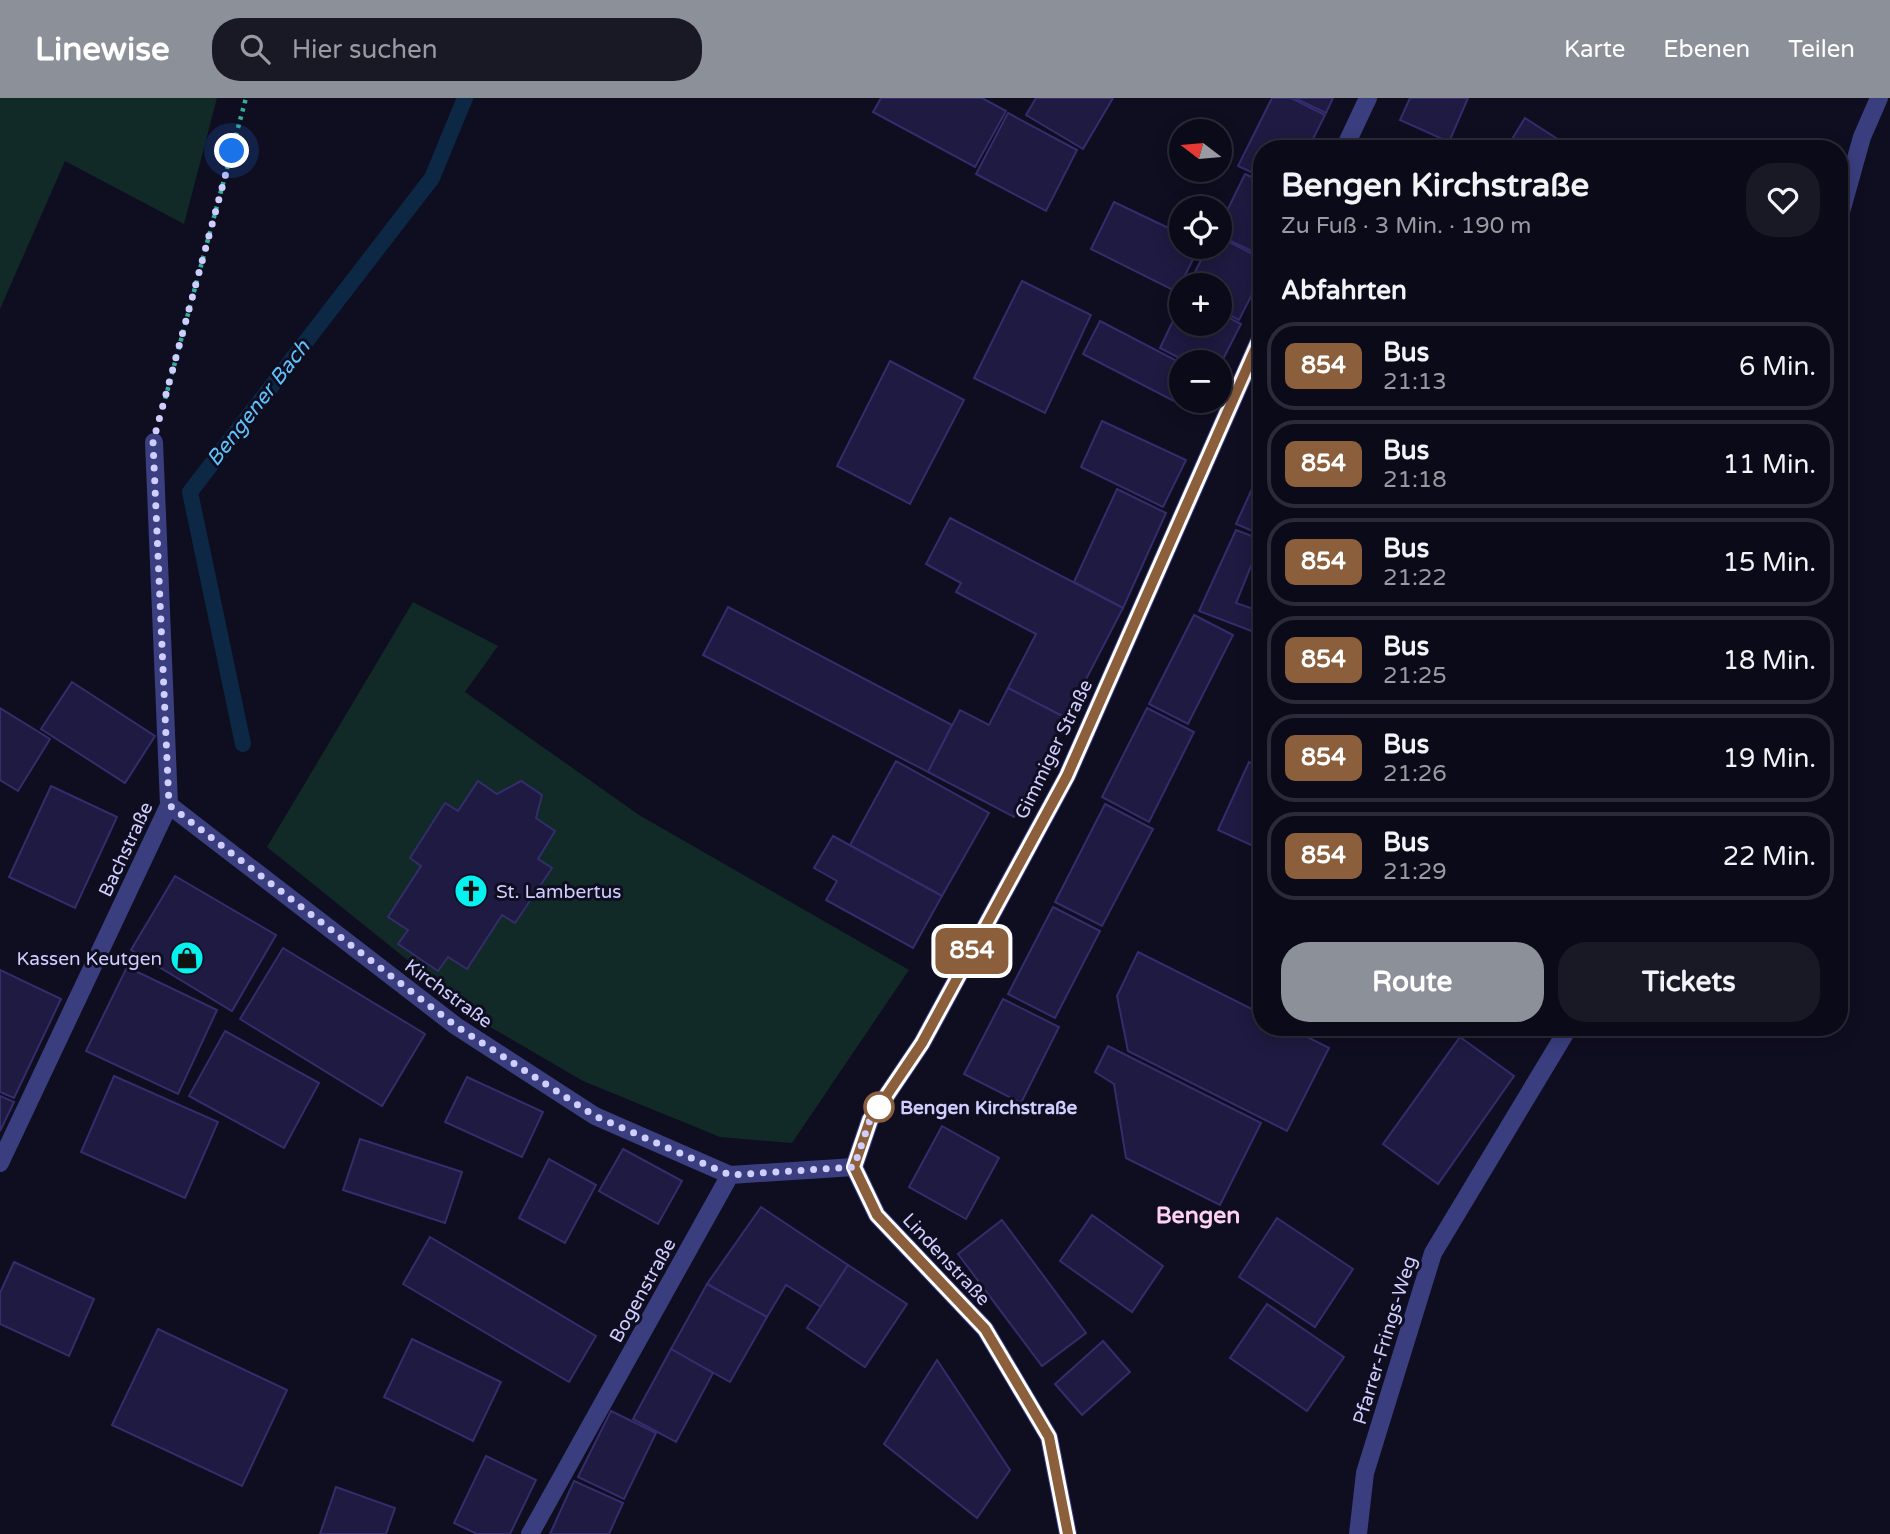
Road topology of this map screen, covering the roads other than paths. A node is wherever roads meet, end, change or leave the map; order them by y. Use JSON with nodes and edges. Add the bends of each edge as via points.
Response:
{"nodes":[{"id":1,"x":1368,"y":98,"type":"edge"},
{"id":2,"x":1879,"y":98,"type":"edge"},
{"id":3,"x":1348,"y":140,"type":"edge"},
{"id":4,"x":1848,"y":187,"type":"edge"},
{"id":5,"x":1253,"y":354,"type":"edge"},
{"id":6,"x":153,"y":442,"type":"road end"},
{"id":7,"x":169,"y":805,"type":"junction"},
{"id":8,"x":1564,"y":1036,"type":"edge"},
{"id":9,"x":0,"y":1163,"type":"edge"},
{"id":10,"x":854,"y":1167,"type":"junction"},
{"id":11,"x":730,"y":1175,"type":"junction"},
{"id":12,"x":530,"y":1534,"type":"edge"},
{"id":13,"x":1068,"y":1534,"type":"edge"},
{"id":14,"x":1358,"y":1534,"type":"edge"}],
"edges":[{"from":1,"to":3,"type":"street"},
{"from":2,"to":4,"type":"street"},
{"from":5,"to":10,"type":"street","name":"Gimmiger Straße","via":[[1067,776],[922,1043],[870,1120]]},
{"from":6,"to":7,"type":"street","name":"Bachstraße"},
{"from":7,"to":9,"type":"street","name":"Bachstraße"},
{"from":7,"to":11,"type":"street","name":"Kirchstraße","via":[[456,1026],[595,1116]]},
{"from":8,"to":14,"type":"street","name":"Pfarrer-Frings-Weg","via":[[1433,1253],[1365,1473]]},
{"from":10,"to":11,"type":"street"},
{"from":10,"to":13,"type":"street","name":"Lindenstraße","via":[[877,1215],[985,1329],[1049,1437]]},
{"from":11,"to":12,"type":"street","name":"Bogenstraße"}]}
